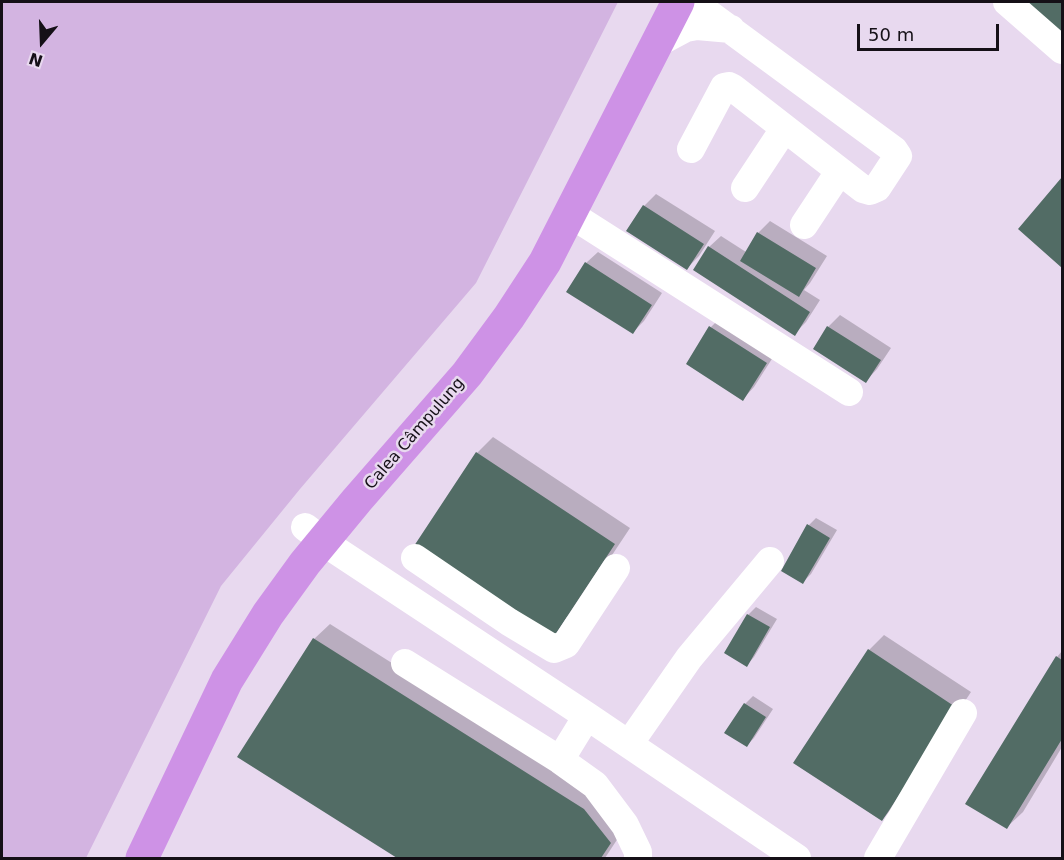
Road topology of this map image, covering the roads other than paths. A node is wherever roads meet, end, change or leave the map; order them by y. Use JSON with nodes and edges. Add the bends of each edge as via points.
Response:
{"nodes":[{"id":1,"x":653,"y":2,"type":"edge"},
{"id":2,"x":678,"y":2,"type":"edge"},
{"id":3,"x":698,"y":2,"type":"edge"},
{"id":4,"x":1008,"y":2,"type":"edge"},
{"id":5,"x":732,"y":29,"type":"junction"},
{"id":6,"x":656,"y":44,"type":"junction"},
{"id":7,"x":1062,"y":50,"type":"edge"},
{"id":8,"x":784,"y":129,"type":"junction"},
{"id":9,"x":691,"y":149,"type":"dead end"},
{"id":10,"x":839,"y":172,"type":"junction"},
{"id":11,"x":745,"y":188,"type":"dead end"},
{"id":12,"x":570,"y":214,"type":"junction"},
{"id":13,"x":804,"y":225,"type":"dead end"},
{"id":14,"x":849,"y":392,"type":"dead end"},
{"id":15,"x":314,"y":534,"type":"junction"},
{"id":16,"x":415,"y":558,"type":"dead end"},
{"id":17,"x":770,"y":561,"type":"dead end"},
{"id":18,"x":616,"y":568,"type":"dead end"},
{"id":19,"x":509,"y":622,"type":"junction"},
{"id":20,"x":490,"y":651,"type":"junction"},
{"id":21,"x":405,"y":663,"type":"dead end"},
{"id":22,"x":963,"y":713,"type":"dead end"},
{"id":23,"x":587,"y":716,"type":"junction"},
{"id":24,"x":630,"y":744,"type":"junction"},
{"id":25,"x":560,"y":760,"type":"junction"},
{"id":26,"x":117,"y":858,"type":"edge"},
{"id":27,"x":142,"y":858,"type":"edge"},
{"id":28,"x":638,"y":858,"type":"edge"},
{"id":29,"x":797,"y":858,"type":"edge"},
{"id":30,"x":878,"y":858,"type":"edge"}],
"edges":[{"from":1,"to":15,"type":"highway","name":"Calea Câmpulung","via":[[553,200],[506,283],[468,338]]},
{"from":2,"to":6,"type":"highway","name":"Calea Câmpulung"},
{"from":3,"to":5,"type":"street"},
{"from":4,"to":7,"type":"street"},
{"from":5,"to":6,"type":"street","via":[[686,28]]},
{"from":5,"to":10,"type":"street","via":[[898,156],[877,188],[870,191]]},
{"from":6,"to":12,"type":"highway","name":"Calea Câmpulung"},
{"from":8,"to":9,"type":"street","via":[[733,88],[724,87]]},
{"from":8,"to":10,"type":"street"},
{"from":8,"to":11,"type":"street"},
{"from":10,"to":13,"type":"street"},
{"from":12,"to":14,"type":"street"},
{"from":12,"to":15,"type":"highway","name":"Calea Câmpulung","via":[[545,262],[450,395]]},
{"from":15,"to":20,"type":"street"},
{"from":15,"to":26,"type":"highway","name":"Calea Câmpulung","via":[[262,584],[216,658]]},
{"from":15,"to":27,"type":"highway","name":"Calea Câmpulung","via":[[228,680]]},
{"from":16,"to":19,"type":"street"},
{"from":17,"to":24,"type":"street","via":[[689,658]]},
{"from":18,"to":19,"type":"street","via":[[560,648],[554,649]]},
{"from":19,"to":20,"type":"street"},
{"from":20,"to":23,"type":"street"},
{"from":21,"to":25,"type":"street"},
{"from":22,"to":30,"type":"street"},
{"from":23,"to":24,"type":"street"},
{"from":23,"to":25,"type":"street"},
{"from":24,"to":29,"type":"street"},
{"from":25,"to":28,"type":"street","via":[[595,785],[612,805]]}]}
